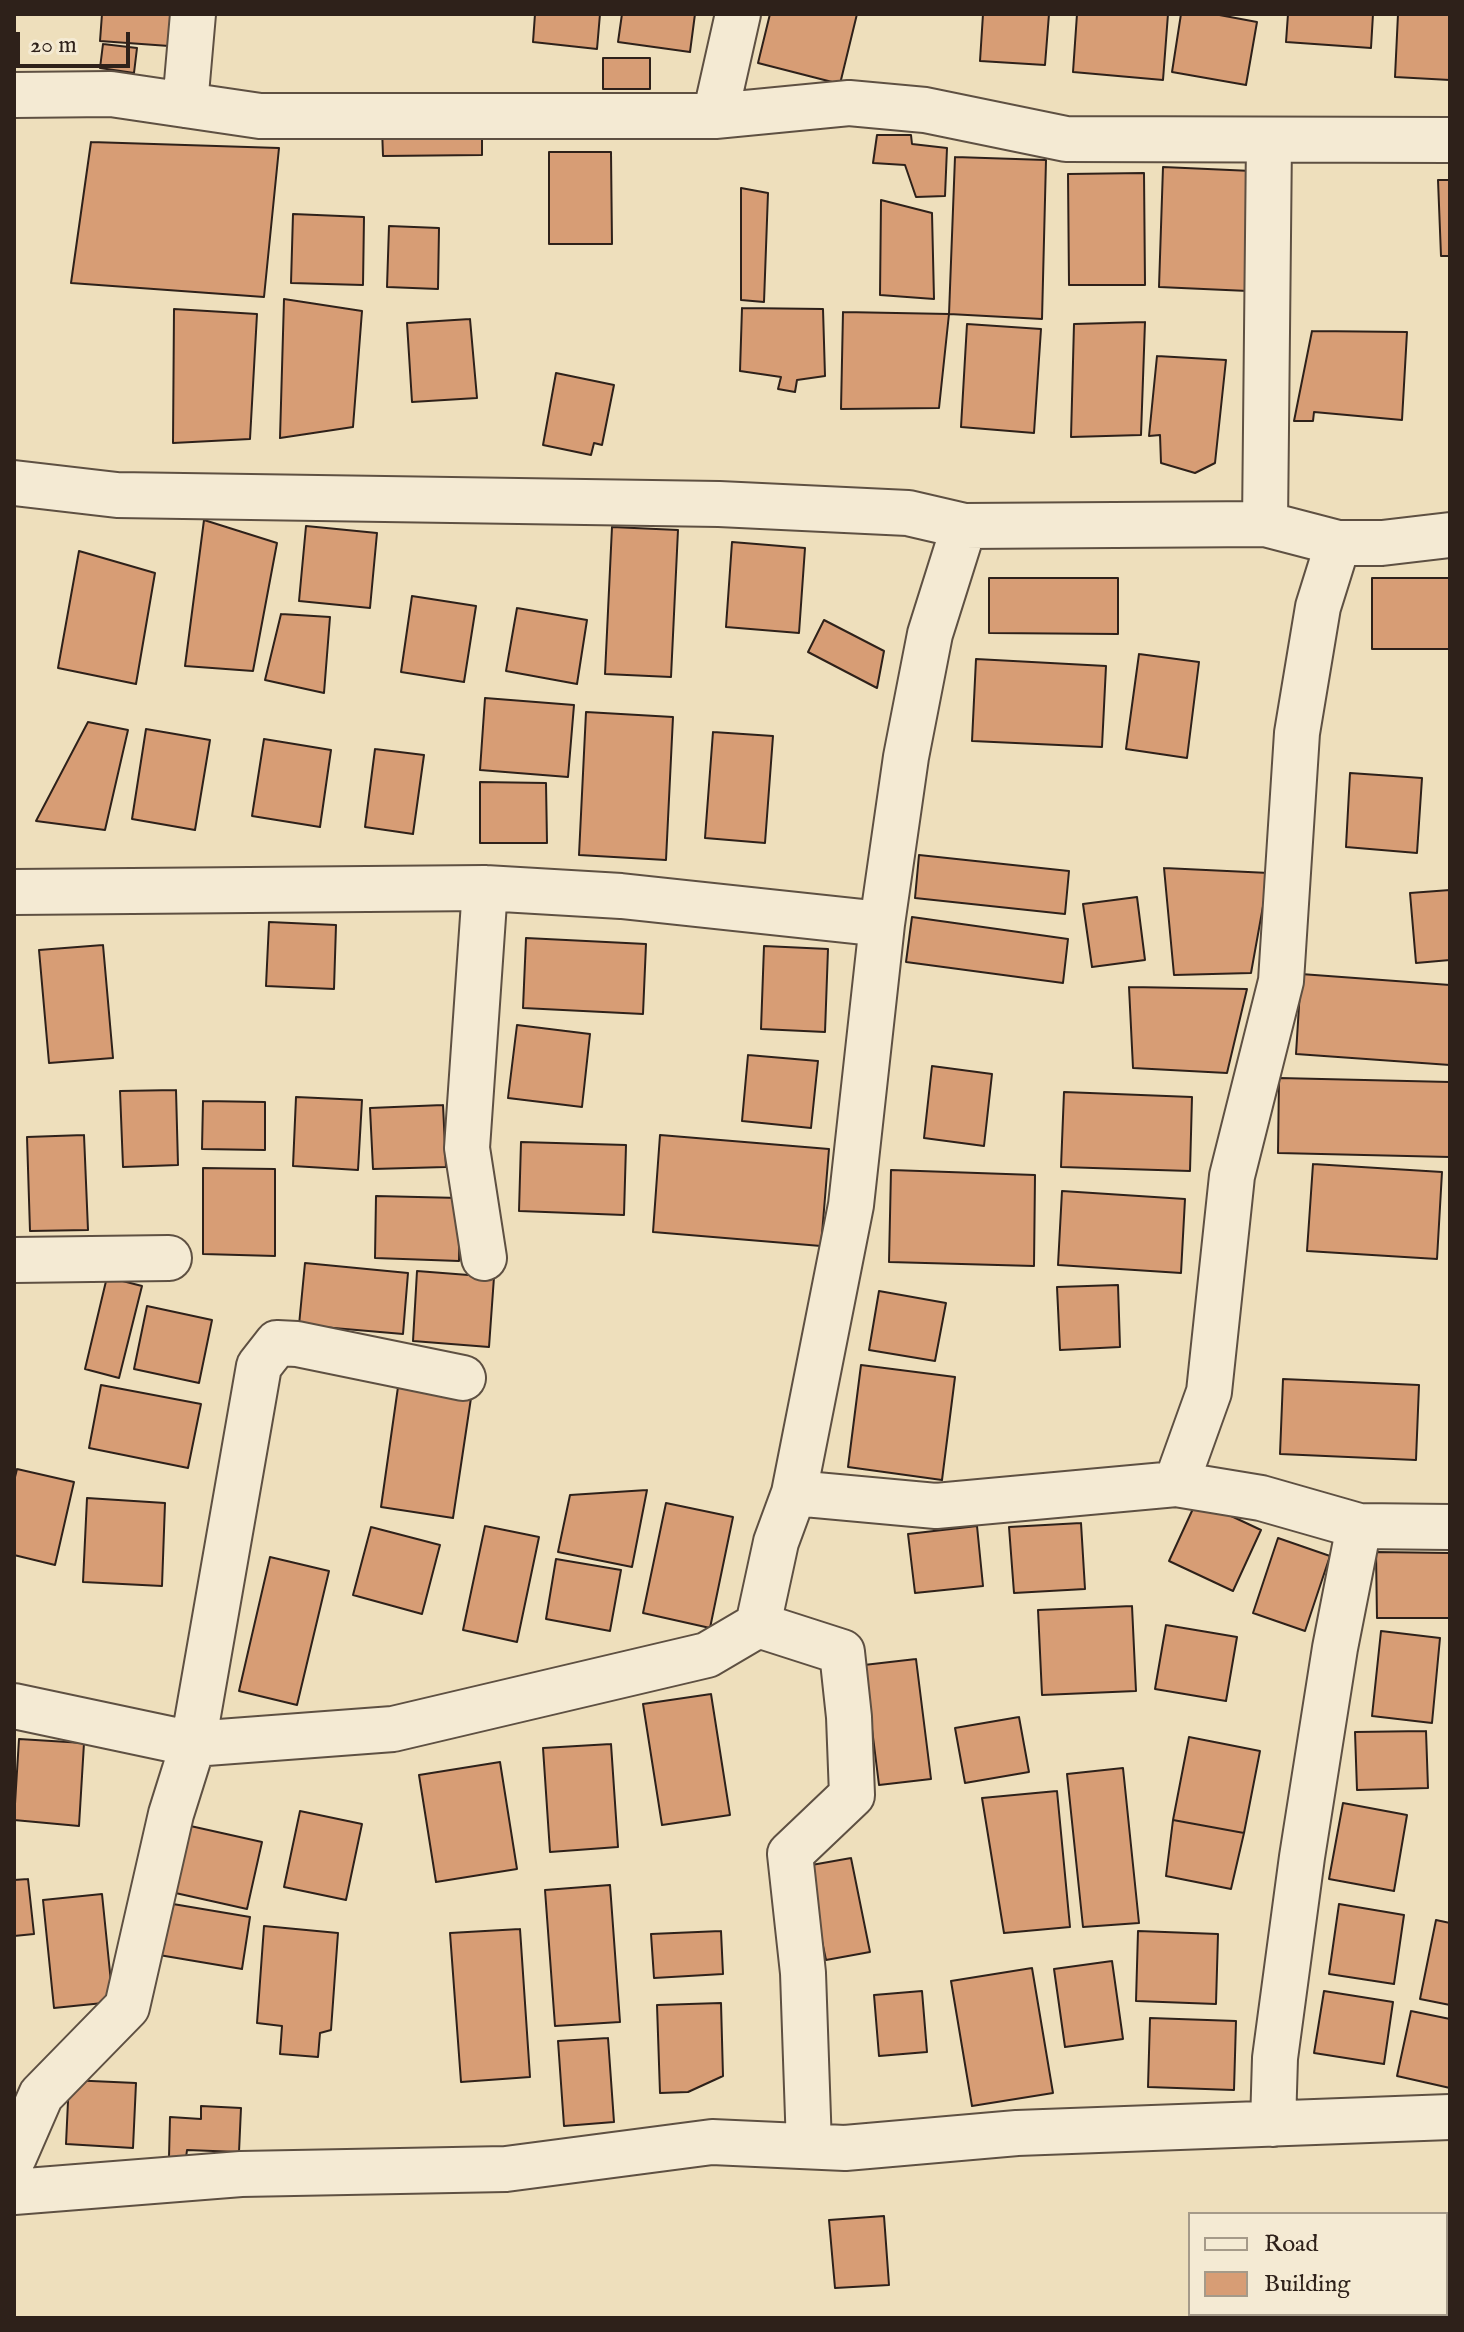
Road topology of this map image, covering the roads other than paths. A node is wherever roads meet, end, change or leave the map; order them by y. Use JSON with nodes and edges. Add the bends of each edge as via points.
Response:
{"nodes":[{"id":1,"x":193,"y":14,"type":"edge"},
{"id":2,"x":738,"y":14,"type":"edge"},
{"id":3,"x":14,"y":95,"type":"edge"},
{"id":4,"x":185,"y":105,"type":"junction"},
{"id":5,"x":715,"y":116,"type":"junction"},
{"id":6,"x":1269,"y":140,"type":"junction"},
{"id":7,"x":1450,"y":140,"type":"edge"},
{"id":8,"x":14,"y":483,"type":"edge"},
{"id":9,"x":1265,"y":524,"type":"junction"},
{"id":10,"x":964,"y":526,"type":"junction"},
{"id":11,"x":1450,"y":535,"type":"edge"},
{"id":12,"x":1338,"y":543,"type":"junction"},
{"id":13,"x":485,"y":888,"type":"junction"},
{"id":14,"x":14,"y":892,"type":"edge"},
{"id":15,"x":882,"y":924,"type":"junction"},
{"id":16,"x":169,"y":1258,"type":"dead end"},
{"id":17,"x":484,"y":1258,"type":"dead end"},
{"id":18,"x":14,"y":1260,"type":"edge"},
{"id":19,"x":463,"y":1378,"type":"dead end"},
{"id":20,"x":1176,"y":1484,"type":"junction"},
{"id":21,"x":794,"y":1493,"type":"junction"},
{"id":22,"x":1359,"y":1526,"type":"junction"},
{"id":23,"x":1450,"y":1527,"type":"edge"},
{"id":24,"x":758,"y":1625,"type":"junction"},
{"id":25,"x":14,"y":1706,"type":"edge"},
{"id":26,"x":193,"y":1744,"type":"junction"},
{"id":27,"x":1450,"y":2117,"type":"edge"},
{"id":28,"x":1273,"y":2124,"type":"junction"},
{"id":29,"x":809,"y":2146,"type":"junction"},
{"id":30,"x":14,"y":2157,"type":"edge"},
{"id":31,"x":14,"y":2192,"type":"edge"}],
"edges":[{"from":1,"to":4,"type":"street"},
{"from":2,"to":5,"type":"street"},
{"from":3,"to":4,"type":"street","via":[[111,94]]},
{"from":4,"to":5,"type":"street","via":[[260,116]]},
{"from":5,"to":6,"type":"street","via":[[849,103],[925,110],[1066,139]]},
{"from":6,"to":7,"type":"street"},
{"from":6,"to":9,"type":"street"},
{"from":8,"to":10,"type":"street","via":[[117,495],[719,504],[908,513]]},
{"from":9,"to":10,"type":"street"},
{"from":9,"to":12,"type":"street"},
{"from":10,"to":15,"type":"street","via":[[930,634]]},
{"from":11,"to":12,"type":"street"},
{"from":12,"to":20,"type":"street","via":[[1318,607],[1297,733],[1281,981],[1232,1176],[1209,1392]]},
{"from":13,"to":14,"type":"street"},
{"from":13,"to":15,"type":"street","via":[[621,896]]},
{"from":13,"to":17,"type":"street","via":[[467,1148]]},
{"from":15,"to":21,"type":"street","via":[[851,1205]]},
{"from":16,"to":18,"type":"street"},
{"from":19,"to":26,"type":"street","via":[[297,1344],[277,1343],[259,1366]]},
{"from":20,"to":21,"type":"street","via":[[936,1506]]},
{"from":20,"to":22,"type":"street","via":[[1261,1498]]},
{"from":21,"to":24,"type":"street","via":[[776,1542]]},
{"from":22,"to":23,"type":"street"},
{"from":22,"to":28,"type":"street","via":[[1302,1857],[1275,2058]]},
{"from":24,"to":26,"type":"street","via":[[707,1655],[393,1729]]},
{"from":24,"to":29,"type":"street","via":[[842,1652],[849,1717],[852,1795],[790,1854],[803,1973]]},
{"from":25,"to":26,"type":"street"},
{"from":26,"to":30,"type":"street","via":[[171,1814],[127,2007],[41,2095]]},
{"from":27,"to":28,"type":"street"},
{"from":28,"to":29,"type":"street"},
{"from":29,"to":31,"type":"street","via":[[712,2142],[506,2169],[241,2174]]}]}
